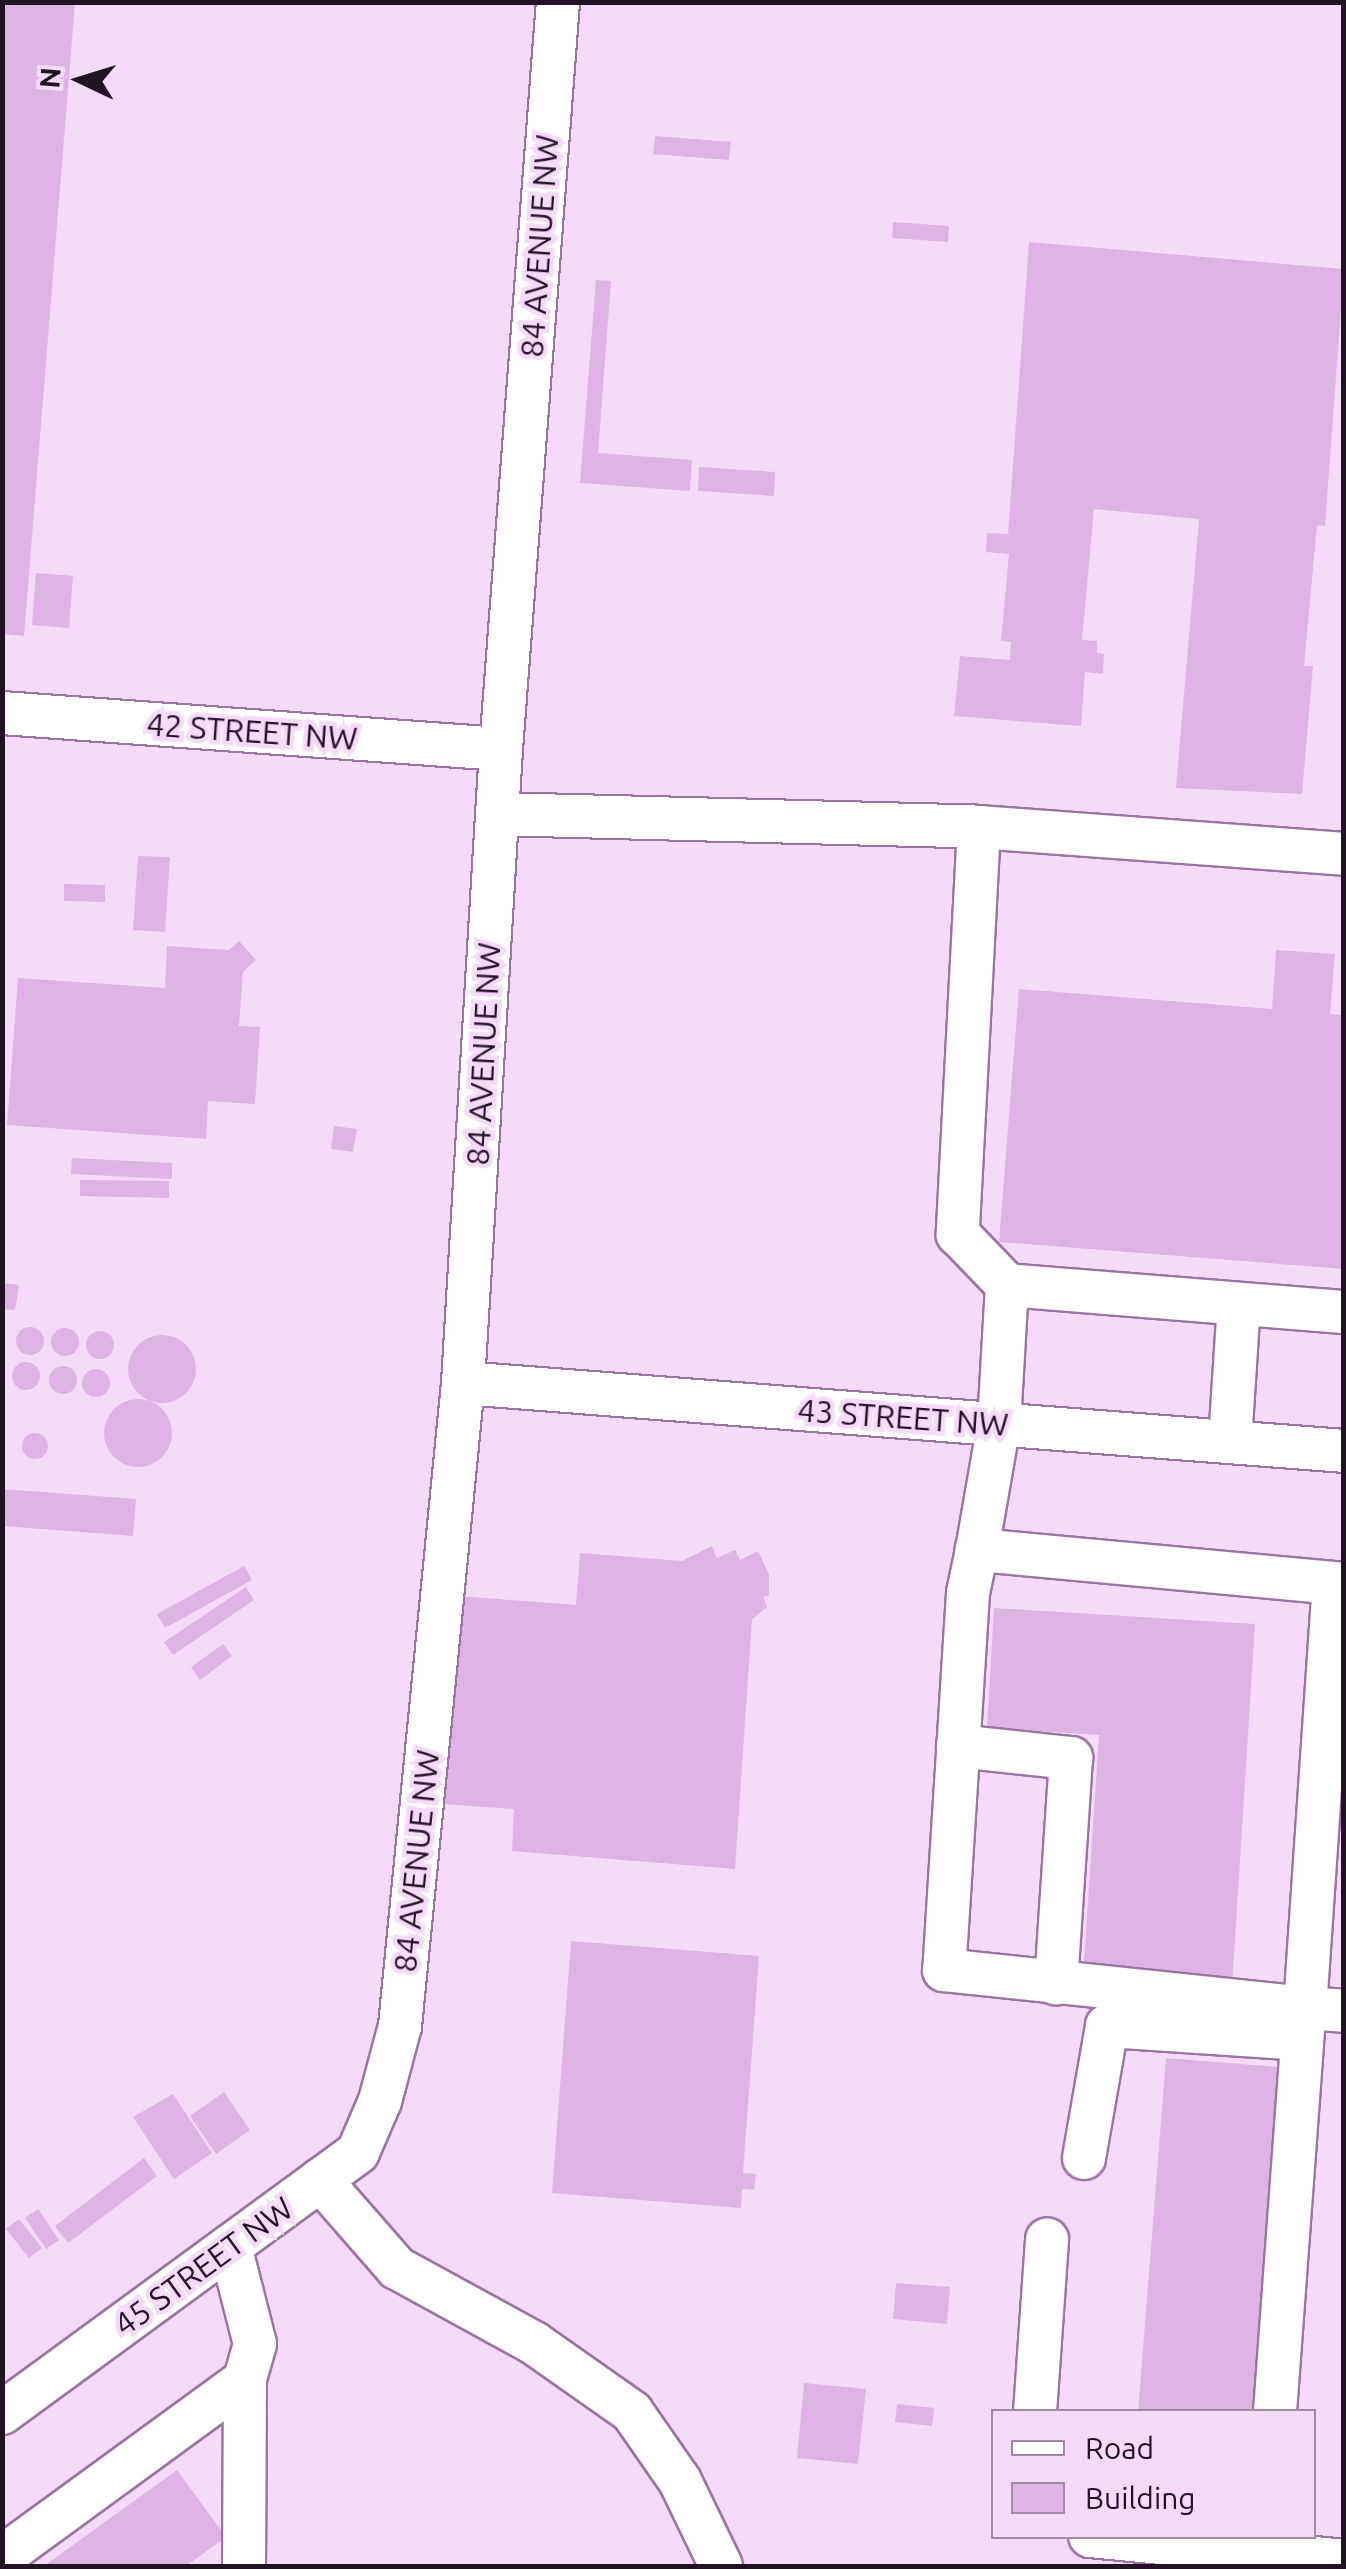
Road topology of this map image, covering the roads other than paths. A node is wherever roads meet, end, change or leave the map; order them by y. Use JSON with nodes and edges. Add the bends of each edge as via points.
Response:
{"nodes":[{"id":1,"x":558,"y":2,"type":"edge"},
{"id":2,"x":2,"y":713,"type":"edge"},
{"id":3,"x":501,"y":748,"type":"junction"},
{"id":4,"x":497,"y":814,"type":"junction"},
{"id":5,"x":979,"y":826,"type":"junction"},
{"id":6,"x":1344,"y":854,"type":"edge"},
{"id":7,"x":1008,"y":1285,"type":"junction"},
{"id":8,"x":1240,"y":1304,"type":"junction"},
{"id":9,"x":1344,"y":1312,"type":"edge"},
{"id":10,"x":463,"y":1383,"type":"junction"},
{"id":11,"x":999,"y":1424,"type":"junction"},
{"id":12,"x":1230,"y":1442,"type":"junction"},
{"id":13,"x":1344,"y":1451,"type":"edge"},
{"id":14,"x":977,"y":1550,"type":"junction"},
{"id":15,"x":958,"y":1746,"type":"junction"},
{"id":16,"x":1056,"y":1984,"type":"junction"},
{"id":17,"x":1316,"y":2019,"type":"edge"},
{"id":18,"x":380,"y":2101,"type":"joint"},
{"id":19,"x":1084,"y":2158,"type":"dead end"},
{"id":20,"x":320,"y":2180,"type":"junction"},
{"id":21,"x":1047,"y":2239,"type":"dead end"},
{"id":22,"x":230,"y":2246,"type":"junction"},
{"id":23,"x":245,"y":2380,"type":"junction"},
{"id":24,"x":1035,"y":2409,"type":"edge"},
{"id":25,"x":1275,"y":2409,"type":"edge"},
{"id":26,"x":2,"y":2413,"type":"edge"},
{"id":27,"x":1142,"y":2539,"type":"edge"},
{"id":28,"x":1265,"y":2546,"type":"edge"},
{"id":29,"x":2,"y":2557,"type":"edge"},
{"id":30,"x":1344,"y":2562,"type":"edge"},
{"id":31,"x":244,"y":2566,"type":"edge"},
{"id":32,"x":721,"y":2566,"type":"edge"}],
"edges":[{"from":1,"to":3,"type":"street","name":"84 AVENUE NW"},
{"from":2,"to":3,"type":"street","name":"42 STREET NW"},
{"from":3,"to":4,"type":"street","name":"84 AVENUE NW"},
{"from":4,"to":5,"type":"street"},
{"from":4,"to":10,"type":"street","name":"84 AVENUE NW"},
{"from":5,"to":6,"type":"street"},
{"from":5,"to":7,"type":"street","via":[[958,1234]]},
{"from":7,"to":8,"type":"street"},
{"from":7,"to":11,"type":"street"},
{"from":8,"to":9,"type":"street"},
{"from":8,"to":12,"type":"street"},
{"from":10,"to":11,"type":"street","name":"43 STREET NW"},
{"from":10,"to":18,"type":"street","name":"84 AVENUE NW","via":[[400,2026]]},
{"from":11,"to":12,"type":"street","name":"43 STREET NW"},
{"from":11,"to":14,"type":"street"},
{"from":12,"to":13,"type":"street","name":"43 STREET NW"},
{"from":14,"to":15,"type":"street"},
{"from":14,"to":17,"type":"street","via":[[1334,1583]]},
{"from":15,"to":16,"type":"street","via":[[944,1970]]},
{"from":15,"to":16,"type":"street","via":[[1071,1758]]},
{"from":16,"to":17,"type":"street"},
{"from":17,"to":19,"type":"street","via":[[1107,2026]]},
{"from":17,"to":25,"type":"street"},
{"from":18,"to":20,"type":"street","name":"45 STREET NW","via":[[358,2152]]},
{"from":20,"to":22,"type":"street","name":"45 STREET NW"},
{"from":20,"to":32,"type":"street","via":[[397,2268],[534,2342],[632,2412],[680,2481]]},
{"from":21,"to":24,"type":"street"},
{"from":22,"to":23,"type":"street","via":[[255,2344]]},
{"from":22,"to":26,"type":"street","name":"45 STREET NW"},
{"from":23,"to":29,"type":"street"},
{"from":23,"to":31,"type":"street"},
{"from":27,"to":28,"type":"street"},
{"from":28,"to":30,"type":"street"}]}
